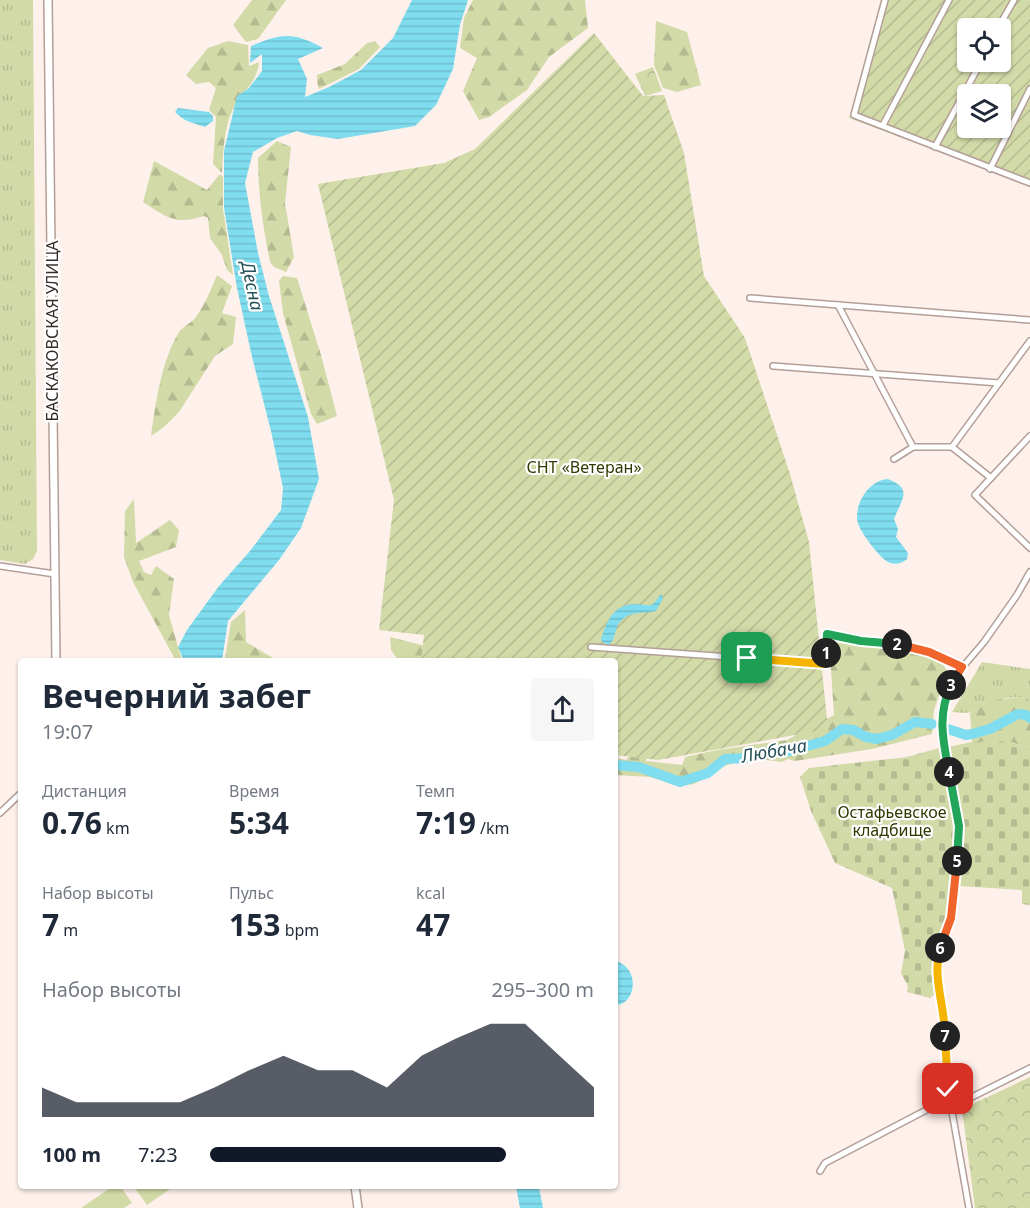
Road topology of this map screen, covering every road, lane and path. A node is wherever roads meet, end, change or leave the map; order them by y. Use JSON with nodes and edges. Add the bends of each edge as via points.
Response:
{"nodes":[{"id":1,"x":48,"y":0,"type":"edge"},
{"id":2,"x":885,"y":0,"type":"edge"},
{"id":3,"x":949,"y":0,"type":"edge"},
{"id":4,"x":1014,"y":0,"type":"edge"},
{"id":5,"x":1004,"y":18,"type":"edge"},
{"id":6,"x":976,"y":72,"type":"edge"},
{"id":7,"x":1030,"y":89,"type":"edge"},
{"id":8,"x":883,"y":125,"type":"junction"},
{"id":9,"x":935,"y":147,"type":"junction"},
{"id":10,"x":990,"y":169,"type":"junction"},
{"id":11,"x":1030,"y":183,"type":"edge"},
{"id":12,"x":750,"y":298,"type":"dead end"},
{"id":13,"x":838,"y":305,"type":"junction"},
{"id":14,"x":1030,"y":320,"type":"edge"},
{"id":15,"x":1030,"y":341,"type":"edge"},
{"id":16,"x":773,"y":366,"type":"dead end"},
{"id":17,"x":874,"y":374,"type":"junction"},
{"id":18,"x":999,"y":383,"type":"junction"},
{"id":19,"x":1030,"y":436,"type":"edge"},
{"id":20,"x":913,"y":447,"type":"junction"},
{"id":21,"x":952,"y":447,"type":"junction"},
{"id":22,"x":894,"y":459,"type":"dead end"},
{"id":23,"x":991,"y":478,"type":"junction"},
{"id":24,"x":1030,"y":548,"type":"edge"},
{"id":25,"x":0,"y":566,"type":"edge"},
{"id":26,"x":1030,"y":572,"type":"edge"},
{"id":27,"x":55,"y":574,"type":"junction"},
{"id":28,"x":591,"y":647,"type":"dead end"},
{"id":29,"x":56,"y":658,"type":"edge"},
{"id":30,"x":962,"y":667,"type":"junction"},
{"id":31,"x":18,"y":796,"type":"edge"},
{"id":32,"x":0,"y":813,"type":"edge"},
{"id":33,"x":1030,"y":1068,"type":"edge"},
{"id":34,"x":952,"y":1101,"type":"junction"},
{"id":35,"x":820,"y":1171,"type":"dead end"},
{"id":36,"x":355,"y":1189,"type":"edge"},
{"id":37,"x":358,"y":1208,"type":"edge"},
{"id":38,"x":969,"y":1208,"type":"edge"}],
"edges":[{"from":1,"to":27,"type":"street","name":"БАСКАКОВСКАЯ УЛИЦА"},
{"from":2,"to":8,"type":"street","via":[[854,115]]},
{"from":3,"to":8,"type":"street"},
{"from":4,"to":5,"type":"street"},
{"from":6,"to":9,"type":"street"},
{"from":7,"to":10,"type":"street"},
{"from":8,"to":9,"type":"street"},
{"from":9,"to":10,"type":"street"},
{"from":10,"to":11,"type":"street"},
{"from":12,"to":13,"type":"street"},
{"from":13,"to":14,"type":"street"},
{"from":13,"to":17,"type":"street"},
{"from":15,"to":18,"type":"street"},
{"from":16,"to":17,"type":"street"},
{"from":17,"to":18,"type":"street"},
{"from":17,"to":20,"type":"street"},
{"from":18,"to":21,"type":"street"},
{"from":19,"to":23,"type":"street"},
{"from":20,"to":21,"type":"street"},
{"from":20,"to":22,"type":"street"},
{"from":21,"to":23,"type":"street"},
{"from":23,"to":24,"type":"street","via":[[975,495]]},
{"from":25,"to":27,"type":"street"},
{"from":26,"to":30,"type":"street","via":[[995,627]]},
{"from":27,"to":29,"type":"street","name":"БАСКАКОВСКАЯ УЛИЦА"},
{"from":28,"to":30,"type":"street","via":[[825,664],[827,634],[900,644]]},
{"from":30,"to":34,"type":"street","via":[[947,693],[941,720],[959,826],[953,908],[936,970]]},
{"from":31,"to":32,"type":"street"},
{"from":33,"to":34,"type":"street","via":[[972,1097]]},
{"from":34,"to":35,"type":"street","via":[[932,1107],[825,1163]]},
{"from":34,"to":38,"type":"street"},
{"from":36,"to":37,"type":"street"}]}
